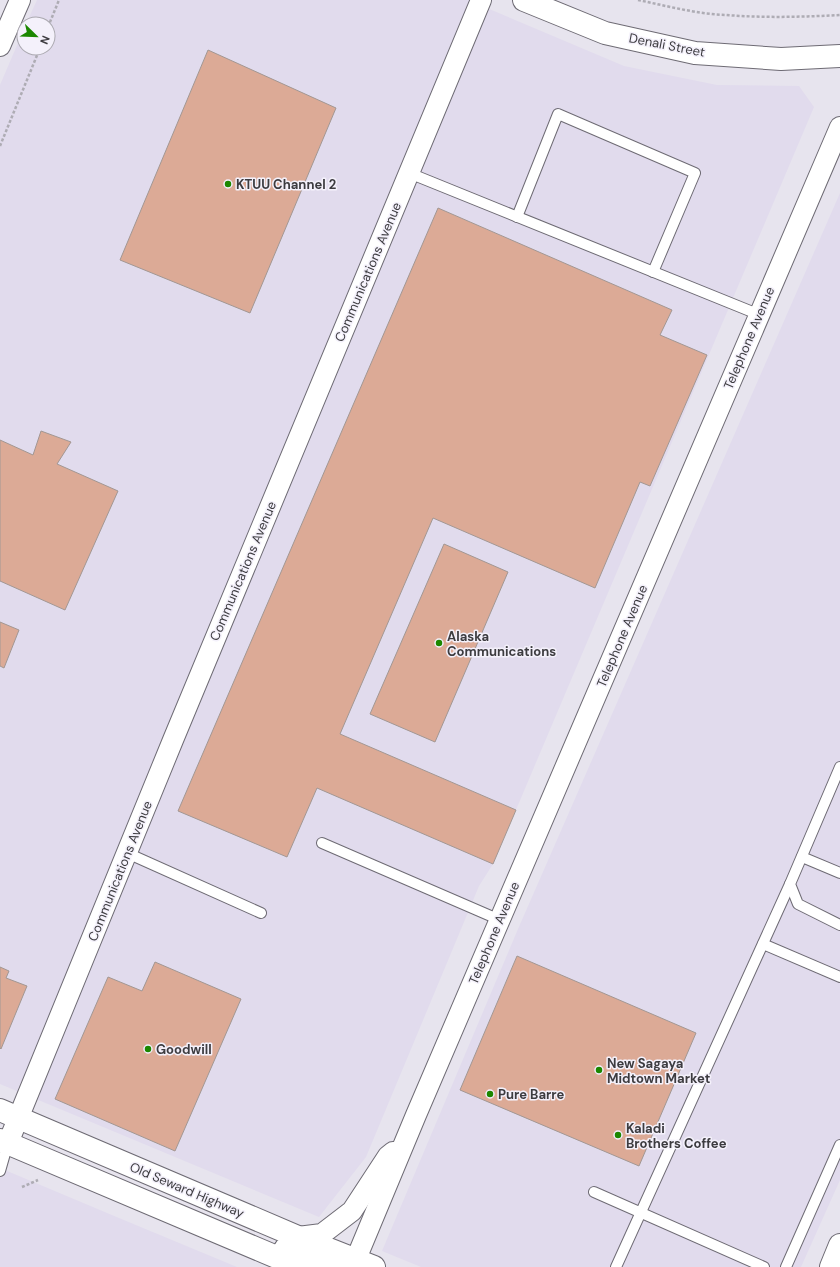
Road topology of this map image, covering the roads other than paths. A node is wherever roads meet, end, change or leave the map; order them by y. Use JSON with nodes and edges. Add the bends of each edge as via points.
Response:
{"nodes":[{"id":1,"x":20,"y":0,"type":"edge"},
{"id":2,"x":481,"y":0,"type":"edge"},
{"id":3,"x":524,"y":0,"type":"edge"},
{"id":4,"x":0,"y":46,"type":"edge"},
{"id":5,"x":840,"y":56,"type":"edge"},
{"id":6,"x":838,"y":136,"type":"edge"},
{"id":7,"x":409,"y":173,"type":"junction"},
{"id":8,"x":517,"y":217,"type":"junction"},
{"id":9,"x":653,"y":272,"type":"junction"},
{"id":10,"x":760,"y":315,"type":"junction"},
{"id":11,"x":840,"y":767,"type":"edge"},
{"id":12,"x":322,"y":843,"type":"dead end"},
{"id":13,"x":127,"y":853,"type":"junction"},
{"id":14,"x":802,"y":857,"type":"junction"},
{"id":15,"x":840,"y":873,"type":"edge"},
{"id":16,"x":790,"y":884,"type":"junction"},
{"id":17,"x":261,"y":913,"type":"dead end"},
{"id":18,"x":500,"y":920,"type":"junction"},
{"id":19,"x":840,"y":925,"type":"edge"},
{"id":20,"x":763,"y":944,"type":"junction"},
{"id":21,"x":840,"y":977,"type":"edge"},
{"id":22,"x":9,"y":1114,"type":"edge"},
{"id":23,"x":4,"y":1142,"type":"edge"},
{"id":24,"x":840,"y":1144,"type":"edge"},
{"id":25,"x":403,"y":1145,"type":"junction"},
{"id":26,"x":0,"y":1171,"type":"edge"},
{"id":27,"x":594,"y":1192,"type":"dead end"},
{"id":28,"x":641,"y":1212,"type":"junction"},
{"id":29,"x":216,"y":1232,"type":"junction"},
{"id":30,"x":298,"y":1237,"type":"junction"},
{"id":31,"x":840,"y":1245,"type":"edge"},
{"id":32,"x":365,"y":1263,"type":"edge"},
{"id":33,"x":300,"y":1267,"type":"edge"},
{"id":34,"x":616,"y":1267,"type":"edge"},
{"id":35,"x":764,"y":1267,"type":"edge"},
{"id":36,"x":786,"y":1267,"type":"edge"},
{"id":37,"x":831,"y":1267,"type":"edge"}],
"edges":[{"from":1,"to":4,"type":"street"},
{"from":2,"to":7,"type":"street","name":"Communications Avenue"},
{"from":3,"to":5,"type":"main road","name":"Denali Street","via":[[605,33],[694,53],[781,59]]},
{"from":6,"to":10,"type":"street","name":"Telephone Avenue"},
{"from":7,"to":8,"type":"lane"},
{"from":7,"to":13,"type":"street","name":"Communications Avenue"},
{"from":8,"to":9,"type":"lane"},
{"from":8,"to":9,"type":"lane","via":[[558,114],[696,173]]},
{"from":9,"to":10,"type":"lane"},
{"from":10,"to":18,"type":"street","name":"Telephone Avenue"},
{"from":11,"to":14,"type":"lane"},
{"from":12,"to":18,"type":"lane"},
{"from":13,"to":17,"type":"lane"},
{"from":13,"to":22,"type":"street","name":"Communications Avenue"},
{"from":14,"to":15,"type":"lane"},
{"from":14,"to":16,"type":"lane"},
{"from":16,"to":19,"type":"lane","via":[[798,904]]},
{"from":16,"to":20,"type":"lane"},
{"from":18,"to":25,"type":"street","name":"Telephone Avenue"},
{"from":20,"to":21,"type":"lane"},
{"from":20,"to":28,"type":"lane"},
{"from":22,"to":23,"type":"street","name":"Communications Avenue"},
{"from":22,"to":30,"type":"main road","name":"Old Seward Highway"},
{"from":23,"to":26,"type":"lane"},
{"from":23,"to":29,"type":"main road","name":"Old Seward Highway"},
{"from":24,"to":36,"type":"lane"},
{"from":25,"to":30,"type":"street","name":"Telephone Avenue","via":[[388,1156],[352,1211],[322,1234]]},
{"from":25,"to":32,"type":"street","name":"Telephone Avenue"},
{"from":27,"to":28,"type":"lane"},
{"from":28,"to":34,"type":"lane"},
{"from":28,"to":35,"type":"lane"},
{"from":29,"to":32,"type":"main road","via":[[272,1244],[323,1265]]},
{"from":29,"to":33,"type":"main road","name":"Old Seward Highway"},
{"from":30,"to":32,"type":"main road","name":"Old Seward Highway"},
{"from":31,"to":37,"type":"main road"}]}
